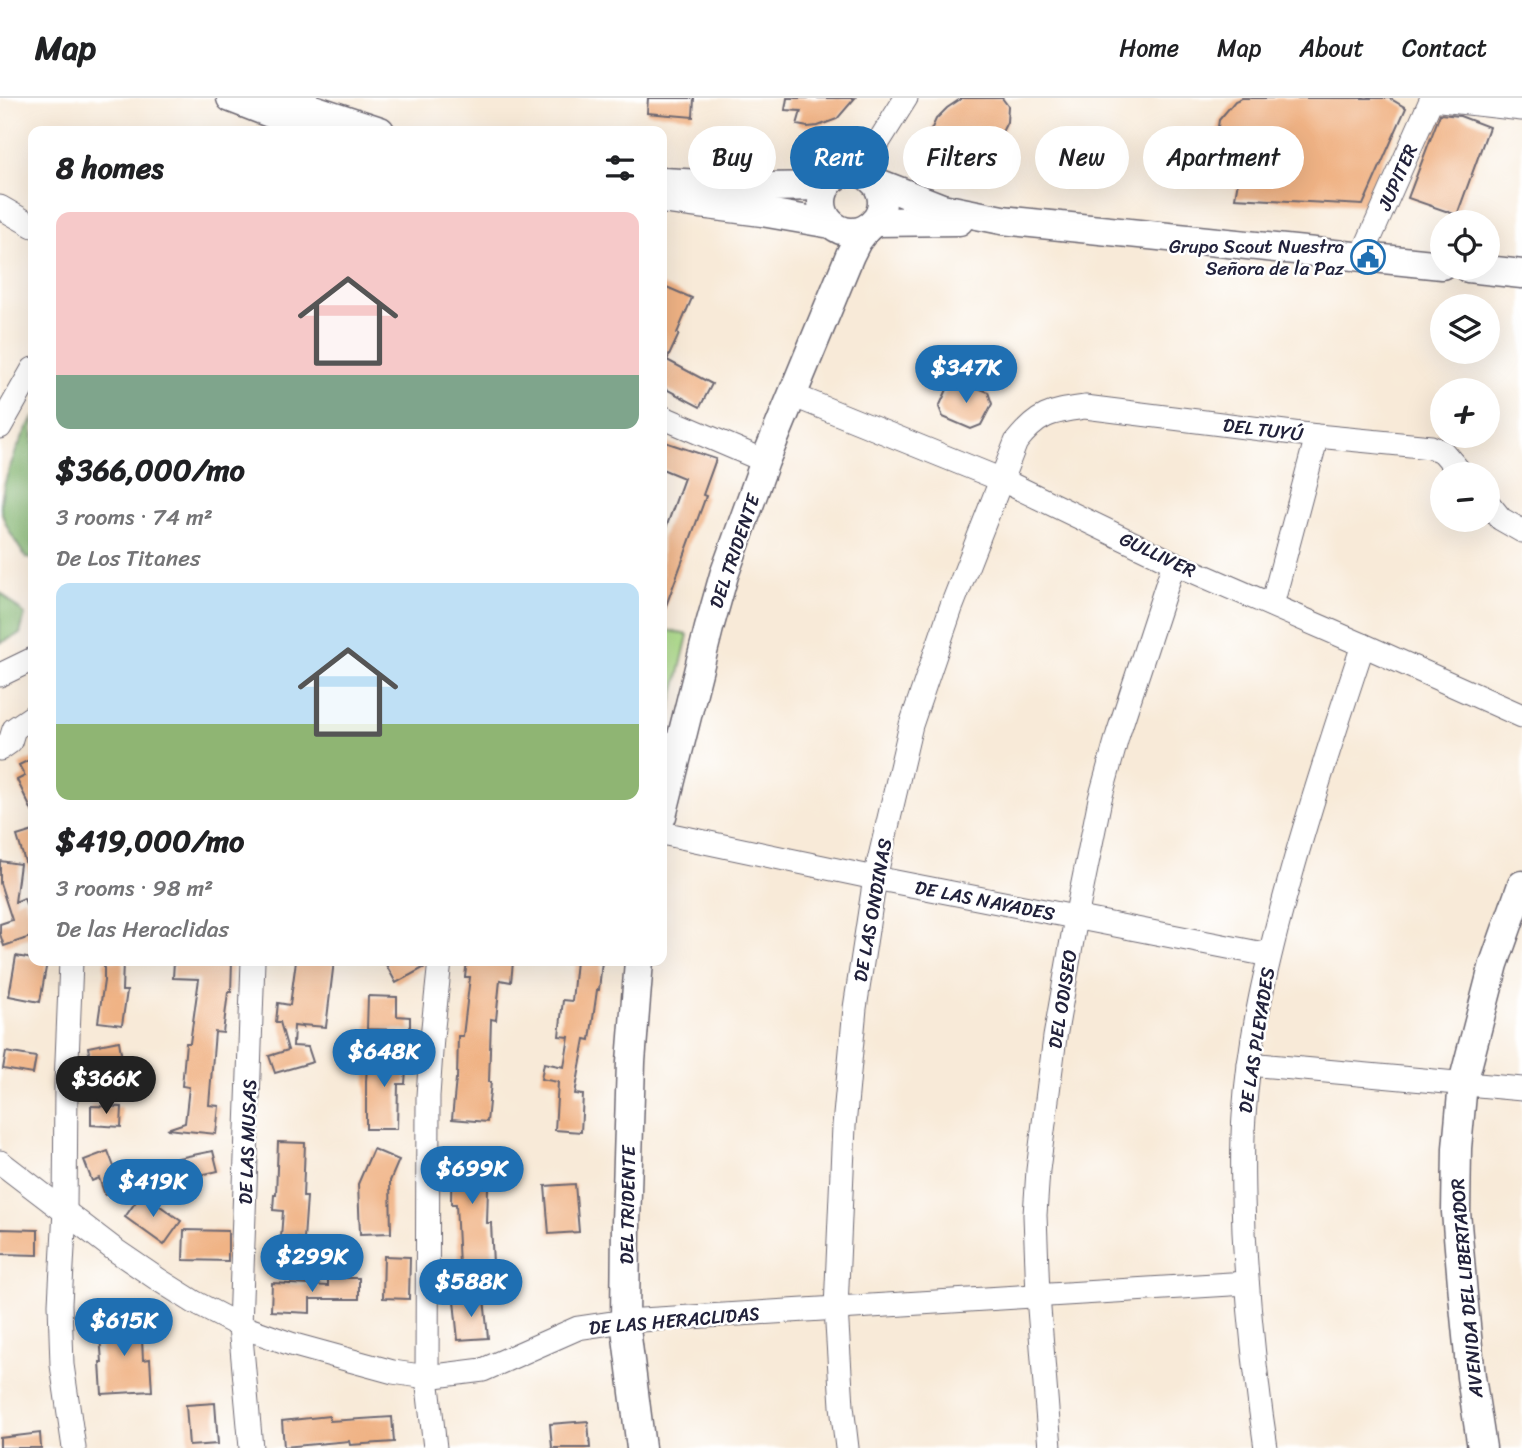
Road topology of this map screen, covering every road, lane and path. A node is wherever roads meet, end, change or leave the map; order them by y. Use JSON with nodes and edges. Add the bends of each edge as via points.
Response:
{"nodes":[{"id":1,"x":231,"y":98,"type":"edge"},
{"id":2,"x":280,"y":98,"type":"edge"},
{"id":3,"x":906,"y":98,"type":"edge"},
{"id":4,"x":1432,"y":98,"type":"edge"},
{"id":5,"x":1522,"y":108,"type":"edge"},
{"id":6,"x":306,"y":126,"type":"edge"},
{"id":7,"x":365,"y":126,"type":"edge"},
{"id":8,"x":888,"y":126,"type":"edge"},
{"id":9,"x":667,"y":182,"type":"edge"},
{"id":10,"x":790,"y":185,"type":"edge"},
{"id":11,"x":833,"y":189,"type":"edge"},
{"id":12,"x":879,"y":189,"type":"edge"},
{"id":13,"x":879,"y":189,"type":"edge"},
{"id":14,"x":667,"y":200,"type":"edge"},
{"id":15,"x":0,"y":207,"type":"edge"},
{"id":16,"x":1002,"y":220,"type":"junction"},
{"id":17,"x":28,"y":223,"type":"edge"},
{"id":18,"x":833,"y":225,"type":"junction"},
{"id":19,"x":871,"y":225,"type":"junction"},
{"id":20,"x":1362,"y":256,"type":"junction"},
{"id":21,"x":1430,"y":264,"type":"edge"},
{"id":22,"x":1500,"y":272,"type":"edge"},
{"id":23,"x":1522,"y":274,"type":"edge"},
{"id":24,"x":834,"y":294,"type":"junction"},
{"id":25,"x":28,"y":378,"type":"edge"},
{"id":26,"x":792,"y":395,"type":"junction"},
{"id":27,"x":1054,"y":411,"type":"joint"},
{"id":28,"x":667,"y":419,"type":"edge"},
{"id":29,"x":0,"y":427,"type":"edge"},
{"id":30,"x":1317,"y":436,"type":"junction"},
{"id":31,"x":765,"y":461,"type":"junction"},
{"id":32,"x":1452,"y":462,"type":"edge"},
{"id":33,"x":1002,"y":480,"type":"junction"},
{"id":34,"x":1500,"y":518,"type":"edge"},
{"id":35,"x":1522,"y":531,"type":"edge"},
{"id":36,"x":1174,"y":563,"type":"junction"},
{"id":37,"x":1272,"y":605,"type":"junction"},
{"id":38,"x":1363,"y":645,"type":"junction"},
{"id":39,"x":28,"y":661,"type":"edge"},
{"id":40,"x":0,"y":675,"type":"edge"},
{"id":41,"x":1522,"y":716,"type":"edge"},
{"id":42,"x":28,"y":718,"type":"edge"},
{"id":43,"x":7,"y":729,"type":"edge"},
{"id":44,"x":0,"y":750,"type":"edge"},
{"id":45,"x":667,"y":796,"type":"edge"},
{"id":46,"x":667,"y":834,"type":"edge"},
{"id":47,"x":875,"y":878,"type":"junction"},
{"id":48,"x":1522,"y":885,"type":"edge"},
{"id":49,"x":1076,"y":918,"type":"junction"},
{"id":50,"x":1269,"y":954,"type":"junction"},
{"id":51,"x":71,"y":966,"type":"edge"},
{"id":52,"x":253,"y":966,"type":"edge"},
{"id":53,"x":439,"y":966,"type":"edge"},
{"id":54,"x":639,"y":966,"type":"edge"},
{"id":55,"x":1249,"y":1064,"type":"junction"},
{"id":56,"x":1463,"y":1083,"type":"junction"},
{"id":57,"x":1522,"y":1089,"type":"edge"},
{"id":58,"x":0,"y":1162,"type":"edge"},
{"id":59,"x":65,"y":1210,"type":"junction"},
{"id":60,"x":1247,"y":1283,"type":"junction"},
{"id":61,"x":1038,"y":1296,"type":"junction"},
{"id":62,"x":836,"y":1308,"type":"junction"},
{"id":63,"x":625,"y":1321,"type":"junction"},
{"id":64,"x":240,"y":1326,"type":"junction"},
{"id":65,"x":427,"y":1377,"type":"junction"},
{"id":66,"x":74,"y":1448,"type":"edge"},
{"id":67,"x":251,"y":1448,"type":"edge"},
{"id":68,"x":435,"y":1448,"type":"edge"},
{"id":69,"x":641,"y":1448,"type":"edge"},
{"id":70,"x":848,"y":1448,"type":"edge"},
{"id":71,"x":1050,"y":1448,"type":"edge"},
{"id":72,"x":1266,"y":1448,"type":"edge"},
{"id":73,"x":1482,"y":1448,"type":"edge"}],
"edges":[{"from":1,"to":6,"type":"main road"},
{"from":2,"to":7,"type":"main road"},
{"from":3,"to":8,"type":"street"},
{"from":4,"to":5,"type":"street"},
{"from":4,"to":20,"type":"street","name":"JUPITER"},
{"from":9,"to":10,"type":"main road"},
{"from":11,"to":18,"type":"main road","name":"DEL TRIDENTE","via":[[822,195],[822,206]]},
{"from":12,"to":16,"type":"main road"},
{"from":13,"to":19,"type":"main road","via":[[882,206]]},
{"from":14,"to":18,"type":"main road"},
{"from":15,"to":17,"type":"street"},
{"from":16,"to":19,"type":"main road"},
{"from":16,"to":20,"type":"main road"},
{"from":18,"to":19,"type":"main road","via":[[851,232]]},
{"from":18,"to":24,"type":"main road","name":"DEL TRIDENTE","via":[[839,248]]},
{"from":19,"to":24,"type":"main road","name":"DEL TRIDENTE","via":[[850,255]]},
{"from":20,"to":21,"type":"main road"},
{"from":22,"to":23,"type":"main road"},
{"from":24,"to":26,"type":"main road","name":"DEL TRIDENTE"},
{"from":25,"to":29,"type":"street"},
{"from":26,"to":31,"type":"main road","name":"DEL TRIDENTE"},
{"from":26,"to":33,"type":"street","name":"GULLIVER"},
{"from":27,"to":30,"type":"street","name":"DEL TUYÚ","via":[[1086,407]]},
{"from":27,"to":33,"type":"street","name":"DE LAS ONDINAS","via":[[1029,426],[1016,442]]},
{"from":28,"to":31,"type":"street"},
{"from":30,"to":32,"type":"street","name":"DEL TUYÚ","via":[[1430,447]]},
{"from":30,"to":37,"type":"street"},
{"from":31,"to":45,"type":"main road","name":"DEL TRIDENTE","via":[[724,575]]},
{"from":33,"to":36,"type":"street","name":"GULLIVER"},
{"from":33,"to":47,"type":"street","name":"DE LAS ONDINAS","via":[[911,725]]},
{"from":34,"to":35,"type":"street"},
{"from":36,"to":37,"type":"street","name":"GULLIVER"},
{"from":36,"to":49,"type":"street","name":"DEL ODISEO","via":[[1100,799]]},
{"from":37,"to":38,"type":"street","name":"GULLIVER"},
{"from":38,"to":41,"type":"street","name":"GULLIVER"},
{"from":38,"to":50,"type":"street","name":"DE LAS PLEYADES","via":[[1313,797]]},
{"from":39,"to":40,"type":"street"},
{"from":42,"to":43,"type":"street"},
{"from":43,"to":44,"type":"street","via":[[10,742]]},
{"from":46,"to":47,"type":"street","name":"DE LAS NAYADES"},
{"from":47,"to":49,"type":"street","name":"DE LAS NAYADES"},
{"from":47,"to":62,"type":"street","name":"DE LAS ONDINAS","via":[[855,1007],[844,1126]]},
{"from":48,"to":56,"type":"main road","name":"AVENIDA DEL LIBERTADOR","via":[[1494,964]]},
{"from":49,"to":50,"type":"street","name":"DE LAS NAYADES"},
{"from":49,"to":61,"type":"street","name":"DEL ODISEO","via":[[1038,1170]]},
{"from":50,"to":55,"type":"street","name":"DE LAS PLEYADES"},
{"from":51,"to":59,"type":"street"},
{"from":52,"to":64,"type":"street","name":"DE LAS MUSAS"},
{"from":53,"to":65,"type":"street","via":[[428,1096]]},
{"from":54,"to":63,"type":"main road","name":"DEL TRIDENTE"},
{"from":55,"to":56,"type":"street"},
{"from":55,"to":60,"type":"street","name":"DE LAS PLEYADES","via":[[1241,1162]]},
{"from":56,"to":57,"type":"street"},
{"from":56,"to":73,"type":"main road","name":"AVENIDA DEL LIBERTADOR","via":[[1456,1212]]},
{"from":58,"to":59,"type":"street","name":"DE LAS HERACLIDAS"},
{"from":59,"to":64,"type":"street","name":"DE LAS HERACLIDAS","via":[[159,1280]]},
{"from":59,"to":66,"type":"street","via":[[62,1365]]},
{"from":60,"to":61,"type":"street","name":"DE LAS HERACLIDAS"},
{"from":60,"to":72,"type":"street","name":"DE LAS PLEYADES"},
{"from":61,"to":62,"type":"street","name":"DE LAS HERACLIDAS"},
{"from":61,"to":71,"type":"street","name":"DEL ODISEO"},
{"from":62,"to":63,"type":"street","name":"DE LAS HERACLIDAS"},
{"from":62,"to":70,"type":"street","name":"DE LAS ONDINAS"},
{"from":63,"to":65,"type":"street","name":"DE LAS HERACLIDAS","via":[[578,1328],[483,1370]]},
{"from":63,"to":69,"type":"main road","name":"DEL TRIDENTE"},
{"from":64,"to":65,"type":"street","name":"DE LAS HERACLIDAS","via":[[290,1344]]},
{"from":64,"to":67,"type":"street","name":"DE LAS MUSAS"},
{"from":65,"to":68,"type":"street"}]}
